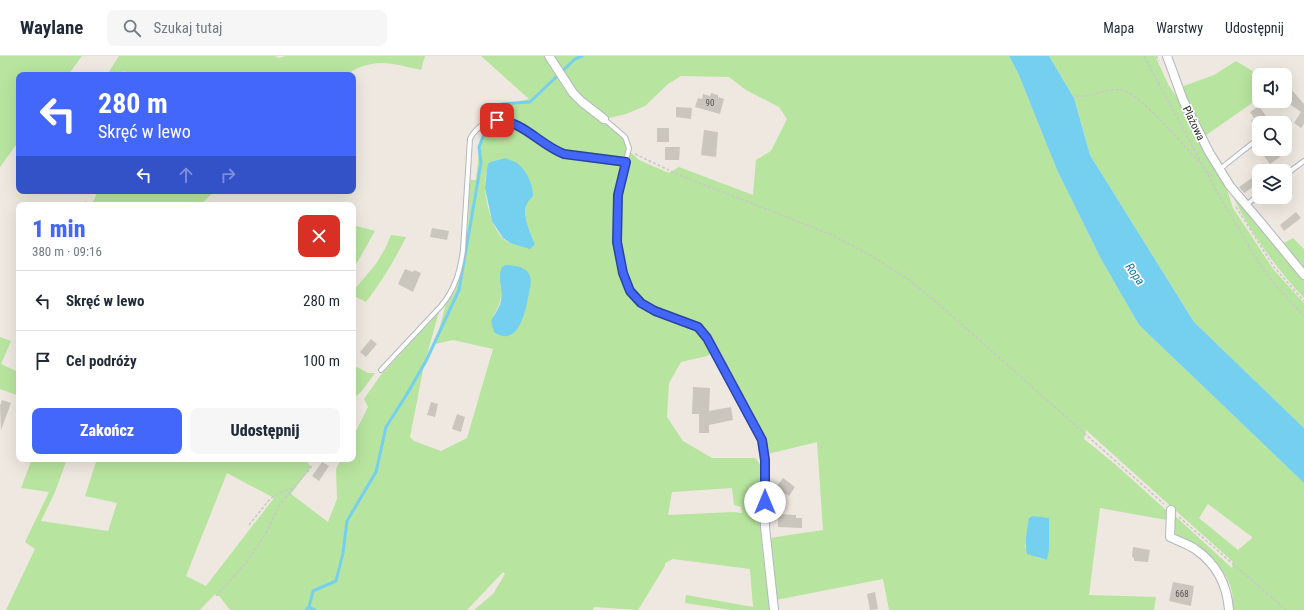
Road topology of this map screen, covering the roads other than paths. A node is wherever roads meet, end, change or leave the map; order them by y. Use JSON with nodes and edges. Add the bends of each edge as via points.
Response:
{"nodes":[{"id":1,"x":549,"y":56,"type":"edge"},
{"id":2,"x":1167,"y":56,"type":"edge"},
{"id":3,"x":604,"y":119,"type":"joint"},
{"id":4,"x":1252,"y":144,"type":"edge"},
{"id":5,"x":1304,"y":161,"type":"edge"},
{"id":6,"x":626,"y":162,"type":"junction"},
{"id":7,"x":1220,"y":169,"type":"junction"},
{"id":8,"x":1292,"y":170,"type":"edge"},
{"id":9,"x":1252,"y":200,"type":"edge"},
{"id":10,"x":1246,"y":205,"type":"junction"},
{"id":11,"x":1304,"y":274,"type":"edge"},
{"id":12,"x":707,"y":338,"type":"joint"},
{"id":13,"x":381,"y":370,"type":"dead end"},
{"id":14,"x":1171,"y":510,"type":"road end"},
{"id":15,"x":774,"y":610,"type":"edge"},
{"id":16,"x":1229,"y":610,"type":"edge"}],
"edges":[{"from":1,"to":3,"type":"street","via":[[577,98]]},
{"from":2,"to":7,"type":"street","name":"Plażowa","via":[[1183,100]]},
{"from":3,"to":6,"type":"lane","via":[[627,140],[630,152]]},
{"from":4,"to":7,"type":"lane"},
{"from":5,"to":8,"type":"lane"},
{"from":6,"to":12,"type":"lane","via":[[618,195],[617,242],[623,273],[630,291],[641,303],[655,311],[698,327]]},
{"from":6,"to":13,"type":"lane","via":[[555,151],[519,126],[508,122],[492,120],[481,126],[470,139],[463,250],[458,277],[449,297]]},
{"from":7,"to":10,"type":"street","name":"Plażowa"},
{"from":9,"to":10,"type":"lane"},
{"from":10,"to":11,"type":"street","name":"Plażowa"},
{"from":12,"to":15,"type":"street","via":[[762,440],[765,460],[765,527]]},
{"from":14,"to":16,"type":"street","via":[[1170,537],[1195,550],[1216,569],[1225,587]]}]}
